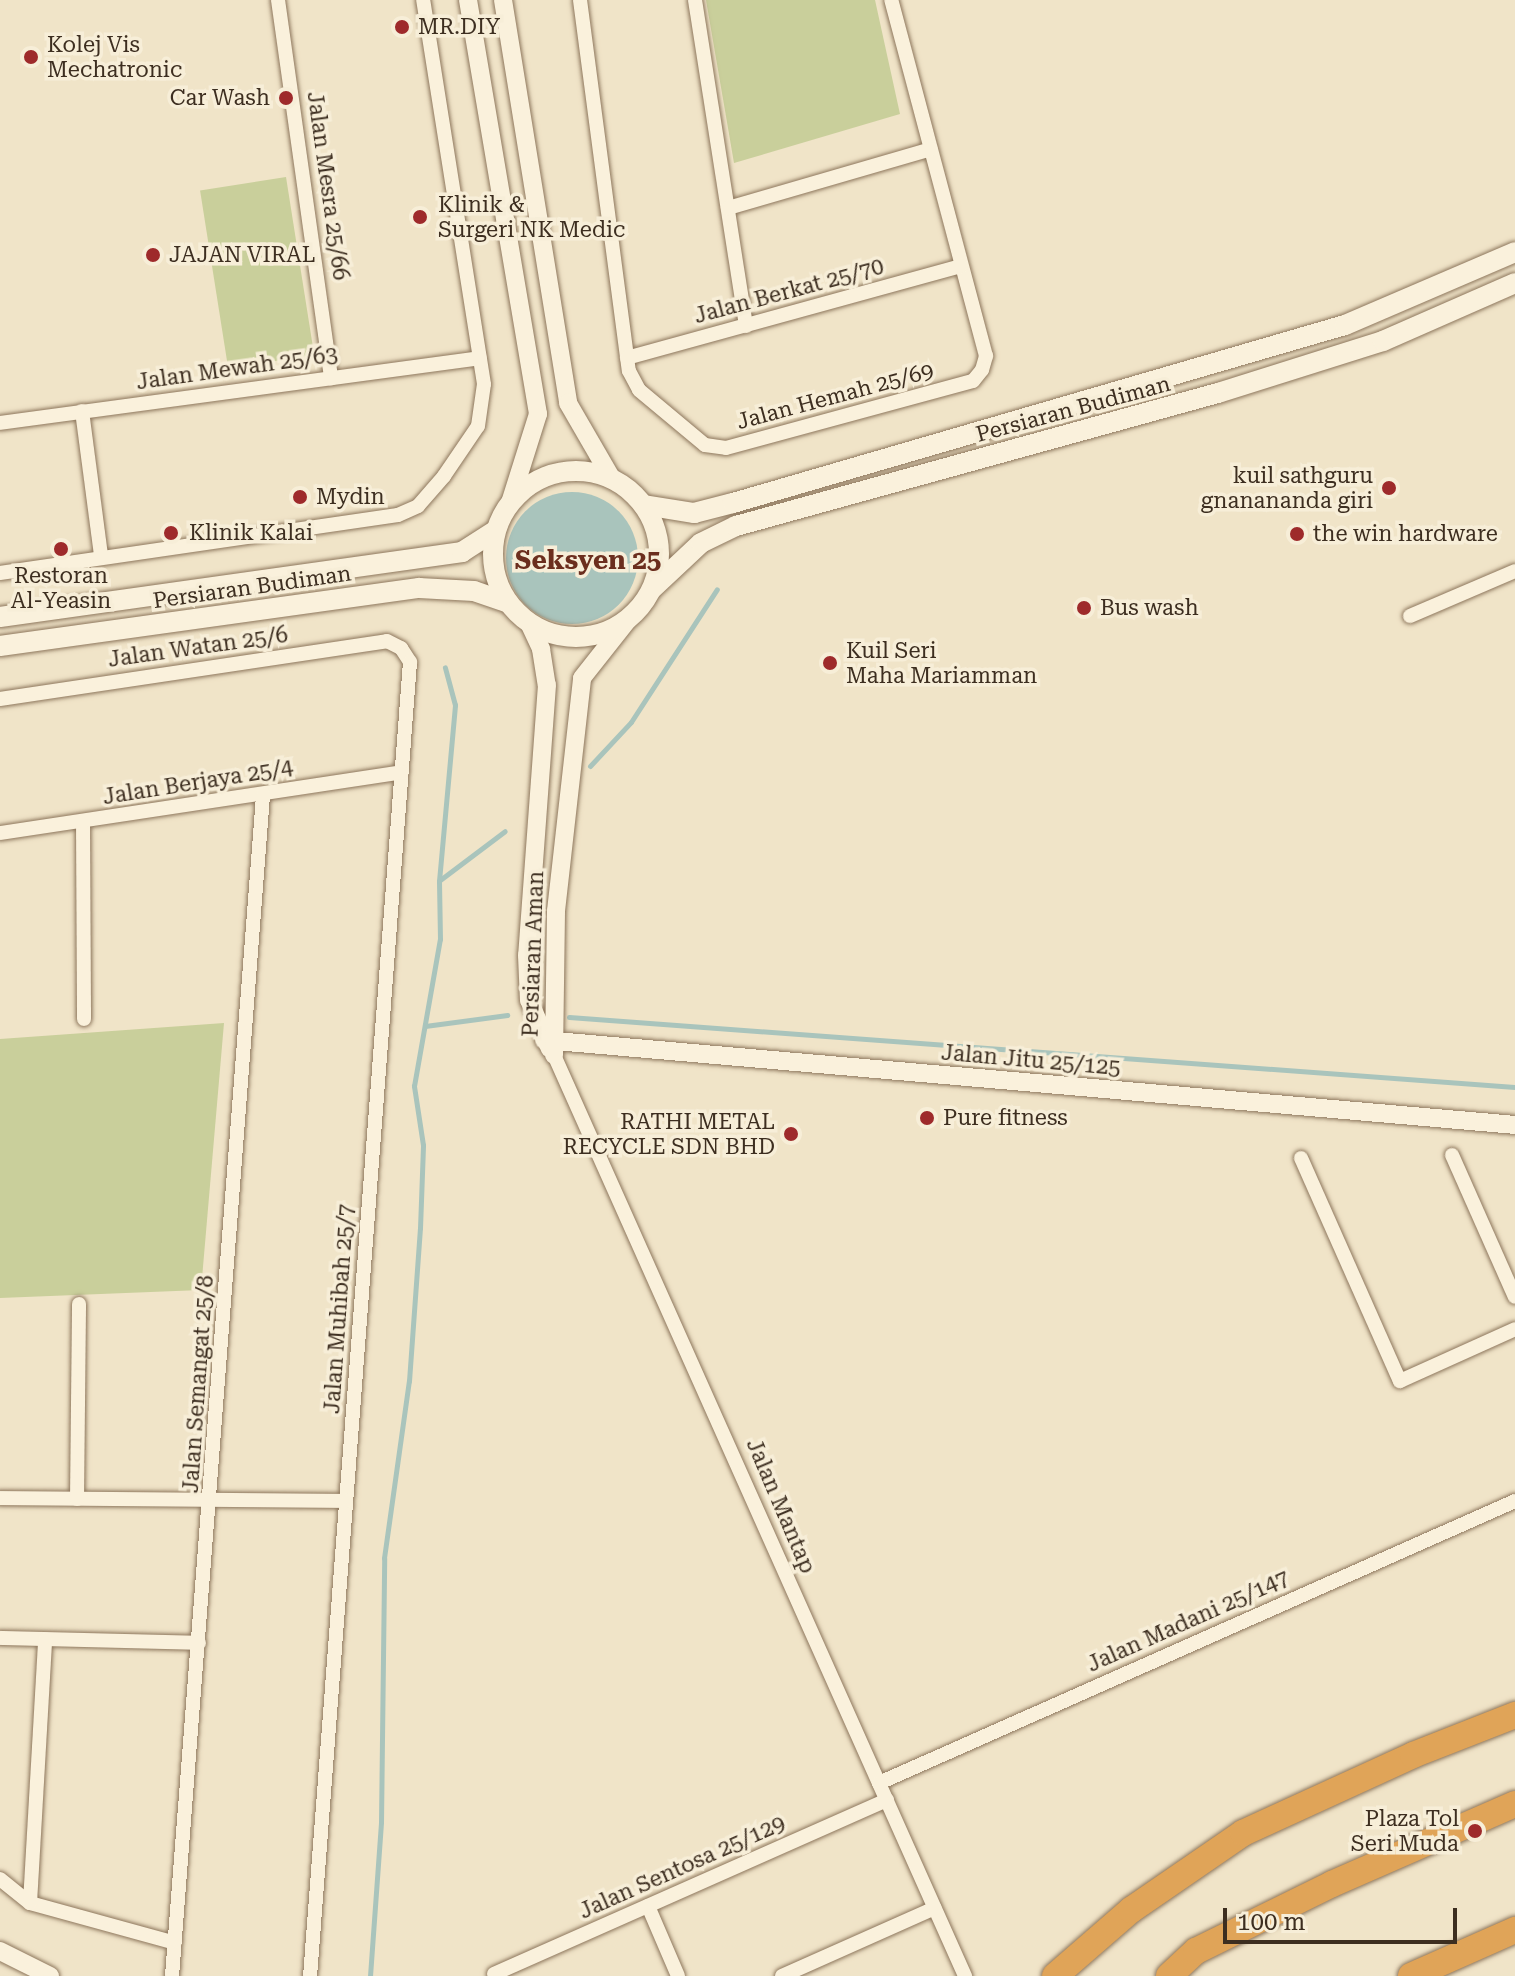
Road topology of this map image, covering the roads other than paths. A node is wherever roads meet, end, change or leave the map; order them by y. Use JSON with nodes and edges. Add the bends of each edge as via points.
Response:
{"nodes":[{"id":1,"x":278,"y":0,"type":"edge"},
{"id":2,"x":423,"y":0,"type":"edge"},
{"id":3,"x":468,"y":0,"type":"edge"},
{"id":4,"x":503,"y":0,"type":"edge"},
{"id":5,"x":695,"y":0,"type":"edge"},
{"id":6,"x":891,"y":0,"type":"edge"},
{"id":7,"x":584,"y":1,"type":"edge"},
{"id":8,"x":931,"y":149,"type":"junction"},
{"id":9,"x":728,"y":208,"type":"junction"},
{"id":10,"x":1515,"y":252,"type":"edge"},
{"id":11,"x":961,"y":266,"type":"junction"},
{"id":12,"x":1515,"y":282,"type":"edge"},
{"id":13,"x":1345,"y":325,"type":"junction"},
{"id":14,"x":746,"y":326,"type":"junction"},
{"id":15,"x":480,"y":358,"type":"junction"},
{"id":16,"x":627,"y":358,"type":"junction"},
{"id":17,"x":331,"y":378,"type":"junction"},
{"id":18,"x":82,"y":411,"type":"junction"},
{"id":19,"x":0,"y":423,"type":"edge"},
{"id":20,"x":612,"y":479,"type":"junction"},
{"id":21,"x":510,"y":503,"type":"junction"},
{"id":22,"x":644,"y":505,"type":"junction"},
{"id":23,"x":496,"y":530,"type":"junction"},
{"id":24,"x":101,"y":555,"type":"junction"},
{"id":25,"x":1515,"y":571,"type":"edge"},
{"id":26,"x":0,"y":573,"type":"edge"},
{"id":27,"x":652,"y":589,"type":"junction"},
{"id":28,"x":508,"y":603,"type":"junction"},
{"id":29,"x":1410,"y":616,"type":"dead end"},
{"id":30,"x":0,"y":617,"type":"edge"},
{"id":31,"x":627,"y":621,"type":"junction"},
{"id":32,"x":529,"y":623,"type":"junction"},
{"id":33,"x":0,"y":646,"type":"edge"},
{"id":34,"x":401,"y":648,"type":"joint"},
{"id":35,"x":0,"y":699,"type":"edge"},
{"id":36,"x":401,"y":772,"type":"junction"},
{"id":37,"x":263,"y":795,"type":"junction"},
{"id":38,"x":83,"y":821,"type":"junction"},
{"id":39,"x":0,"y":833,"type":"edge"},
{"id":40,"x":84,"y":1019,"type":"dead end"},
{"id":41,"x":550,"y":1045,"type":"junction"},
{"id":42,"x":1515,"y":1125,"type":"edge"},
{"id":43,"x":1452,"y":1155,"type":"dead end"},
{"id":44,"x":1301,"y":1158,"type":"dead end"},
{"id":45,"x":1515,"y":1297,"type":"edge"},
{"id":46,"x":79,"y":1304,"type":"dead end"},
{"id":47,"x":1515,"y":1329,"type":"edge"},
{"id":48,"x":0,"y":1498,"type":"edge"},
{"id":49,"x":77,"y":1499,"type":"junction"},
{"id":50,"x":212,"y":1500,"type":"junction"},
{"id":51,"x":346,"y":1501,"type":"junction"},
{"id":52,"x":1515,"y":1501,"type":"edge"},
{"id":53,"x":0,"y":1638,"type":"edge"},
{"id":54,"x":45,"y":1639,"type":"junction"},
{"id":55,"x":199,"y":1643,"type":"junction"},
{"id":56,"x":1515,"y":1715,"type":"edge"},
{"id":57,"x":879,"y":1783,"type":"junction"},
{"id":58,"x":887,"y":1800,"type":"junction"},
{"id":59,"x":1515,"y":1804,"type":"edge"},
{"id":60,"x":0,"y":1879,"type":"edge"},
{"id":61,"x":30,"y":1903,"type":"junction"},
{"id":62,"x":648,"y":1906,"type":"junction"},
{"id":63,"x":935,"y":1908,"type":"junction"},
{"id":64,"x":1515,"y":1930,"type":"edge"},
{"id":65,"x":175,"y":1943,"type":"junction"},
{"id":66,"x":0,"y":1951,"type":"edge"},
{"id":67,"x":494,"y":1974,"type":"dead end"},
{"id":68,"x":50,"y":1976,"type":"edge"},
{"id":69,"x":172,"y":1976,"type":"edge"},
{"id":70,"x":310,"y":1976,"type":"edge"},
{"id":71,"x":678,"y":1976,"type":"edge"},
{"id":72,"x":782,"y":1976,"type":"edge"},
{"id":73,"x":965,"y":1976,"type":"edge"},
{"id":74,"x":1055,"y":1976,"type":"edge"},
{"id":75,"x":1169,"y":1976,"type":"edge"},
{"id":76,"x":1411,"y":1976,"type":"edge"}],
"edges":[{"from":1,"to":17,"type":"street","name":"Jalan Mesra 25/66"},
{"from":2,"to":15,"type":"street"},
{"from":3,"to":21,"type":"street","via":[[538,414]]},
{"from":4,"to":20,"type":"street","via":[[568,403]]},
{"from":5,"to":9,"type":"street"},
{"from":6,"to":8,"type":"street","name":"Jalan Hemah 25/69"},
{"from":7,"to":16,"type":"street","name":"Jalan Hemah 25/69"},
{"from":8,"to":9,"type":"street"},
{"from":8,"to":11,"type":"street","name":"Jalan Hemah 25/69"},
{"from":9,"to":14,"type":"street"},
{"from":10,"to":13,"type":"main road","name":"Persiaran Budiman"},
{"from":11,"to":14,"type":"street","name":"Jalan Berkat 25/70"},
{"from":11,"to":16,"type":"street","name":"Jalan Hemah 25/69","via":[[986,356],[973,381],[726,448],[705,445],[639,390]]},
{"from":12,"to":13,"type":"main road","via":[[1491,277]]},
{"from":12,"to":27,"type":"main road","name":"Persiaran Budiman","via":[[1383,341],[1218,393],[736,526],[701,543]]},
{"from":13,"to":22,"type":"main road","name":"Persiaran Budiman","via":[[694,513]]},
{"from":14,"to":16,"type":"street","name":"Jalan Berkat 25/70"},
{"from":15,"to":17,"type":"street","name":"Jalan Mewah 25/63"},
{"from":15,"to":24,"type":"street","via":[[483,411],[478,426],[418,506],[398,515]]},
{"from":17,"to":18,"type":"street","name":"Jalan Mewah 25/63"},
{"from":18,"to":19,"type":"street","name":"Jalan Mewah 25/63"},
{"from":18,"to":24,"type":"street"},
{"from":20,"to":21,"type":"main road","via":[[585,471],[557,473],[531,484]]},
{"from":20,"to":22,"type":"main road"},
{"from":21,"to":23,"type":"main road"},
{"from":22,"to":27,"type":"main road","via":[[659,546]]},
{"from":23,"to":28,"type":"main road","via":[[493,555]]},
{"from":23,"to":30,"type":"main road","name":"Persiaran Budiman","via":[[462,552]]},
{"from":24,"to":26,"type":"street"},
{"from":25,"to":29,"type":"street"},
{"from":27,"to":31,"type":"main road"},
{"from":28,"to":32,"type":"main road"},
{"from":28,"to":33,"type":"main road","name":"Persiaran Budiman","via":[[474,591],[419,588]]},
{"from":31,"to":32,"type":"main road","via":[[578,638],[552,635]]},
{"from":31,"to":41,"type":"street","name":"Persiaran Aman","via":[[582,678],[556,911]]},
{"from":32,"to":41,"type":"street","name":"Persiaran Aman","via":[[541,649],[547,685],[527,955],[529,1000]]},
{"from":34,"to":35,"type":"street","name":"Jalan Watan 25/6","via":[[387,641]]},
{"from":34,"to":36,"type":"street","name":"Jalan Muhibah 25/7","via":[[410,662]]},
{"from":36,"to":37,"type":"street","name":"Jalan Berjaya 25/4"},
{"from":36,"to":51,"type":"street","name":"Jalan Muhibah 25/7"},
{"from":37,"to":38,"type":"street","name":"Jalan Berjaya 25/4"},
{"from":37,"to":50,"type":"street","name":"Jalan Semangat 25/8"},
{"from":38,"to":39,"type":"street","name":"Jalan Berjaya 25/4"},
{"from":38,"to":40,"type":"street"},
{"from":41,"to":42,"type":"street","name":"Jalan Jitu 25/125"},
{"from":41,"to":57,"type":"street","name":"Jalan Mantap"},
{"from":43,"to":45,"type":"street"},
{"from":44,"to":47,"type":"street","via":[[1400,1381]]},
{"from":46,"to":49,"type":"street"},
{"from":48,"to":49,"type":"street"},
{"from":49,"to":50,"type":"street"},
{"from":50,"to":51,"type":"street"},
{"from":50,"to":55,"type":"street","name":"Jalan Semangat 25/8"},
{"from":51,"to":70,"type":"street","name":"Jalan Muhibah 25/7"},
{"from":52,"to":57,"type":"street","name":"Jalan Madani 25/147"},
{"from":53,"to":54,"type":"street"},
{"from":54,"to":55,"type":"street"},
{"from":54,"to":61,"type":"street"},
{"from":55,"to":65,"type":"street","name":"Jalan Semangat 25/8"},
{"from":56,"to":74,"type":"highway","via":[[1243,1833],[1131,1910]]},
{"from":57,"to":58,"type":"street","name":"Jalan Mantap"},
{"from":58,"to":62,"type":"street","name":"Jalan Sentosa 25/129"},
{"from":58,"to":63,"type":"street","name":"Jalan Mantap"},
{"from":59,"to":75,"type":"highway","via":[[1196,1951]]},
{"from":60,"to":61,"type":"street"},
{"from":61,"to":65,"type":"street"},
{"from":62,"to":67,"type":"street","name":"Jalan Sentosa 25/129"},
{"from":62,"to":71,"type":"street"},
{"from":63,"to":72,"type":"street"},
{"from":63,"to":73,"type":"street","name":"Jalan Mantap"},
{"from":64,"to":76,"type":"highway"},
{"from":65,"to":69,"type":"street","name":"Jalan Semangat 25/8"},
{"from":66,"to":68,"type":"street"}]}
